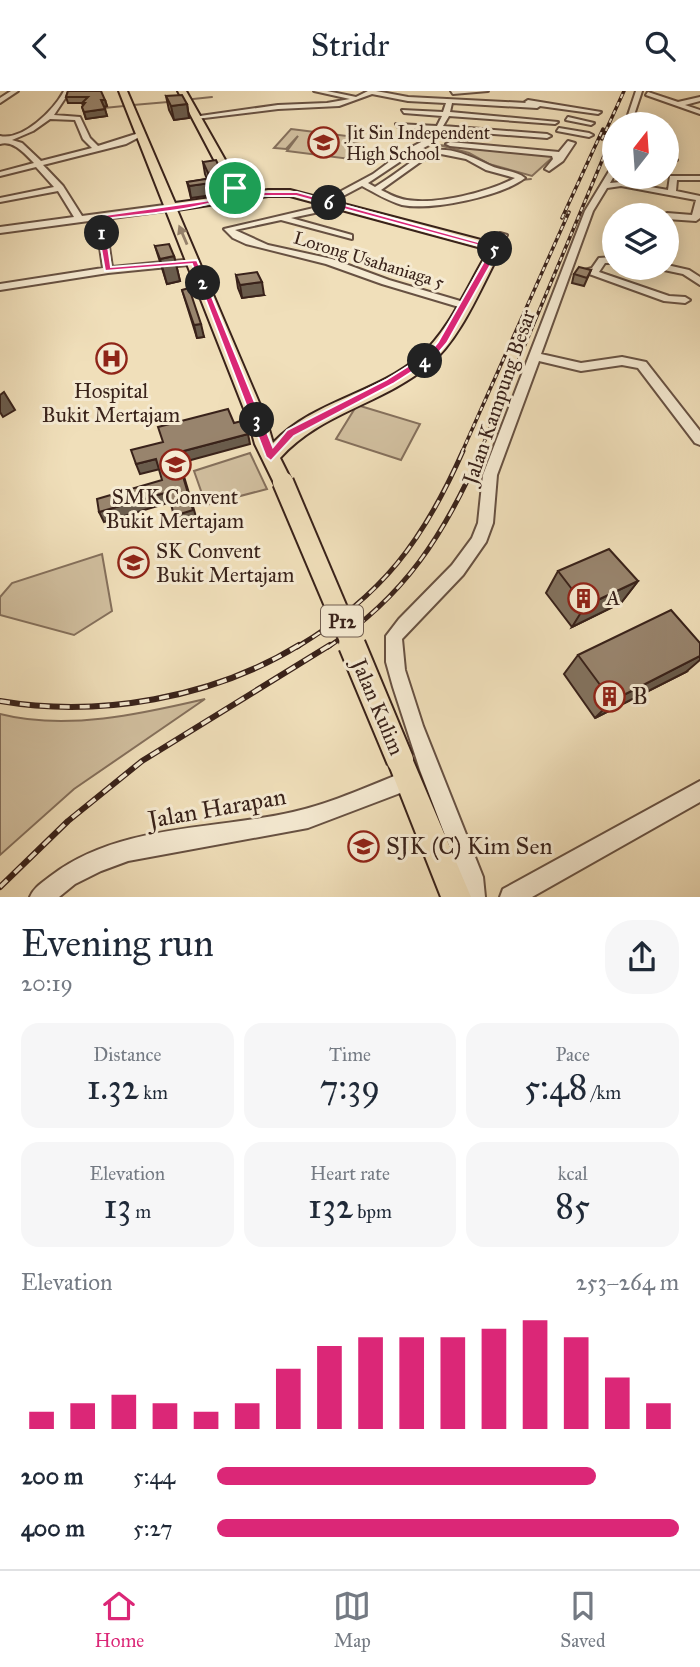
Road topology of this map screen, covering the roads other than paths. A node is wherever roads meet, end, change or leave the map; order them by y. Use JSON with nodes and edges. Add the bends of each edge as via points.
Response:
{"nodes":[{"id":1,"x":15,"y":91,"type":"edge"},
{"id":2,"x":68,"y":91,"type":"edge"},
{"id":3,"x":123,"y":91,"type":"edge"},
{"id":4,"x":182,"y":91,"type":"edge"},
{"id":5,"x":317,"y":91,"type":"edge"},
{"id":6,"x":429,"y":91,"type":"edge"},
{"id":7,"x":456,"y":91,"type":"edge"},
{"id":8,"x":485,"y":91,"type":"edge"},
{"id":9,"x":639,"y":91,"type":"edge"},
{"id":10,"x":372,"y":92,"type":"edge"},
{"id":11,"x":443,"y":92,"type":"edge"},
{"id":12,"x":649,"y":92,"type":"edge"},
{"id":13,"x":401,"y":97,"type":"junction"},
{"id":14,"x":353,"y":98,"type":"dead end"},
{"id":15,"x":700,"y":99,"type":"edge"},
{"id":16,"x":0,"y":100,"type":"edge"},
{"id":17,"x":450,"y":100,"type":"junction"},
{"id":18,"x":520,"y":101,"type":"junction"},
{"id":19,"x":679,"y":104,"type":"junction"},
{"id":20,"x":537,"y":106,"type":"dead end"},
{"id":21,"x":582,"y":109,"type":"junction"},
{"id":22,"x":634,"y":109,"type":"junction"},
{"id":23,"x":404,"y":111,"type":"dead end"},
{"id":24,"x":598,"y":112,"type":"dead end"},
{"id":25,"x":633,"y":112,"type":"edge"},
{"id":26,"x":447,"y":113,"type":"junction"},
{"id":27,"x":700,"y":113,"type":"edge"},
{"id":28,"x":51,"y":117,"type":"junction"},
{"id":29,"x":196,"y":117,"type":"junction"},
{"id":30,"x":573,"y":120,"type":"junction"},
{"id":31,"x":555,"y":122,"type":"dead end"},
{"id":32,"x":591,"y":123,"type":"dead end"},
{"id":33,"x":398,"y":125,"type":"dead end"},
{"id":34,"x":439,"y":128,"type":"junction"},
{"id":35,"x":559,"y":130,"type":"dead end"},
{"id":36,"x":570,"y":132,"type":"junction"},
{"id":37,"x":589,"y":135,"type":"dead end"},
{"id":38,"x":547,"y":136,"type":"dead end"},
{"id":39,"x":143,"y":139,"type":"junction"},
{"id":40,"x":2,"y":140,"type":"edge"},
{"id":41,"x":428,"y":142,"type":"junction"},
{"id":42,"x":571,"y":143,"type":"dead end"},
{"id":43,"x":97,"y":149,"type":"junction"},
{"id":44,"x":558,"y":156,"type":"junction"},
{"id":45,"x":401,"y":159,"type":"junction"},
{"id":46,"x":415,"y":161,"type":"junction"},
{"id":47,"x":39,"y":164,"type":"junction"},
{"id":48,"x":549,"y":169,"type":"dead end"},
{"id":49,"x":0,"y":174,"type":"edge"},
{"id":50,"x":700,"y":178,"type":"edge"},
{"id":51,"x":362,"y":183,"type":"junction"},
{"id":52,"x":60,"y":188,"type":"junction"},
{"id":53,"x":235,"y":188,"type":"junction"},
{"id":54,"x":377,"y":189,"type":"junction"},
{"id":55,"x":603,"y":189,"type":"edge"},
{"id":56,"x":659,"y":189,"type":"edge"},
{"id":57,"x":672,"y":193,"type":"junction"},
{"id":58,"x":261,"y":194,"type":"junction"},
{"id":59,"x":700,"y":199,"type":"edge"},
{"id":60,"x":0,"y":200,"type":"edge"},
{"id":61,"x":212,"y":201,"type":"junction"},
{"id":62,"x":331,"y":204,"type":"junction"},
{"id":63,"x":172,"y":207,"type":"junction"},
{"id":64,"x":679,"y":216,"type":"edge"},
{"id":65,"x":100,"y":217,"type":"junction"},
{"id":66,"x":280,"y":218,"type":"junction"},
{"id":67,"x":80,"y":220,"type":"junction"},
{"id":68,"x":0,"y":230,"type":"edge"},
{"id":69,"x":349,"y":237,"type":"dead end"},
{"id":70,"x":602,"y":260,"type":"edge"},
{"id":71,"x":195,"y":262,"type":"junction"},
{"id":72,"x":568,"y":266,"type":"junction"},
{"id":73,"x":108,"y":270,"type":"junction"},
{"id":74,"x":679,"y":271,"type":"edge"},
{"id":75,"x":591,"y":272,"type":"junction"},
{"id":76,"x":700,"y":282,"type":"edge"},
{"id":77,"x":0,"y":287,"type":"edge"},
{"id":78,"x":685,"y":300,"type":"dead end"},
{"id":79,"x":463,"y":305,"type":"junction"},
{"id":80,"x":534,"y":356,"type":"junction"},
{"id":81,"x":257,"y":419,"type":"junction"},
{"id":82,"x":290,"y":433,"type":"junction"},
{"id":83,"x":700,"y":440,"type":"edge"},
{"id":84,"x":271,"y":457,"type":"junction"},
{"id":85,"x":405,"y":770,"type":"junction"},
{"id":86,"x":700,"y":791,"type":"edge"},
{"id":87,"x":41,"y":897,"type":"edge"},
{"id":88,"x":456,"y":897,"type":"edge"},
{"id":89,"x":474,"y":897,"type":"edge"},
{"id":90,"x":511,"y":897,"type":"edge"}],
"edges":[{"from":1,"to":16,"type":"street"},
{"from":2,"to":28,"type":"street"},
{"from":3,"to":39,"type":"main road","name":"Jalan Kulim"},
{"from":4,"to":29,"type":"main road"},
{"from":5,"to":14,"type":"street"},
{"from":6,"to":13,"type":"street","via":[[402,91]]},
{"from":7,"to":8,"type":"street"},
{"from":7,"to":11,"type":"street"},
{"from":9,"to":22,"type":"street"},
{"from":10,"to":13,"type":"street"},
{"from":10,"to":29,"type":"street","via":[[340,106]]},
{"from":12,"to":19,"type":"street"},
{"from":12,"to":22,"type":"street"},
{"from":13,"to":17,"type":"street"},
{"from":15,"to":19,"type":"street"},
{"from":17,"to":18,"type":"street"},
{"from":17,"to":26,"type":"street"},
{"from":18,"to":20,"type":"street"},
{"from":18,"to":21,"type":"street"},
{"from":19,"to":27,"type":"street"},
{"from":21,"to":24,"type":"street"},
{"from":21,"to":30,"type":"street"},
{"from":22,"to":25,"type":"street"},
{"from":23,"to":26,"type":"street"},
{"from":26,"to":31,"type":"street"},
{"from":26,"to":34,"type":"street"},
{"from":28,"to":40,"type":"street"},
{"from":28,"to":43,"type":"street","via":[[78,118]]},
{"from":29,"to":53,"type":"main road"},
{"from":30,"to":32,"type":"street"},
{"from":30,"to":36,"type":"street"},
{"from":33,"to":34,"type":"street"},
{"from":34,"to":38,"type":"street"},
{"from":34,"to":41,"type":"street"},
{"from":35,"to":36,"type":"street"},
{"from":36,"to":37,"type":"street"},
{"from":39,"to":43,"type":"street"},
{"from":39,"to":63,"type":"main road","name":"Jalan Kulim"},
{"from":40,"to":47,"type":"street","via":[[19,145]]},
{"from":41,"to":44,"type":"street"},
{"from":41,"to":45,"type":"street"},
{"from":42,"to":44,"type":"street"},
{"from":43,"to":47,"type":"street"},
{"from":44,"to":48,"type":"street"},
{"from":45,"to":46,"type":"street"},
{"from":45,"to":51,"type":"street"},
{"from":46,"to":54,"type":"street"},
{"from":46,"to":54,"type":"street","via":[[442,149],[521,178],[481,193],[418,203],[406,203]]},
{"from":47,"to":49,"type":"street"},
{"from":47,"to":52,"type":"street"},
{"from":50,"to":57,"type":"street","via":[[673,178]]},
{"from":51,"to":54,"type":"street"},
{"from":51,"to":62,"type":"street"},
{"from":52,"to":60,"type":"street"},
{"from":52,"to":67,"type":"street"},
{"from":53,"to":58,"type":"main road"},
{"from":53,"to":61,"type":"main road","via":[[228,196]]},
{"from":55,"to":72,"type":"street","name":"Jalan Kampung Besar"},
{"from":56,"to":57,"type":"street"},
{"from":57,"to":59,"type":"street"},
{"from":58,"to":61,"type":"main road"},
{"from":58,"to":62,"type":"main road","via":[[290,193]]},
{"from":59,"to":64,"type":"street","via":[[696,218]]},
{"from":61,"to":63,"type":"main road"},
{"from":62,"to":66,"type":"street"},
{"from":62,"to":79,"type":"main road","via":[[499,242]]},
{"from":63,"to":65,"type":"street"},
{"from":71,"to":63,"type":"main road","name":"Jalan Kulim","number":"P12","one_way":true},
{"from":65,"to":67,"type":"street"},
{"from":65,"to":73,"type":"street"},
{"from":66,"to":69,"type":"street"},
{"from":66,"to":79,"type":"street","name":"Lorong Usahaniaga 5","via":[[228,229],[308,259]]},
{"from":67,"to":68,"type":"street"},
{"from":70,"to":75,"type":"street"},
{"from":71,"to":73,"type":"street"},
{"from":71,"to":81,"type":"main road","name":"Jalan Kulim","number":"P12"},
{"from":72,"to":75,"type":"street"},
{"from":72,"to":80,"type":"street","name":"Jalan Kampung Besar"},
{"from":73,"to":77,"type":"street"},
{"from":74,"to":76,"type":"street"},
{"from":75,"to":78,"type":"street","via":[[668,299]]},
{"from":79,"to":82,"type":"main road","via":[[442,343],[419,366]]},
{"from":80,"to":83,"type":"street","via":[[582,366],[622,361],[642,365]]},
{"from":80,"to":89,"type":"street","name":"Jalan Kampung Besar","via":[[487,485],[482,534],[454,572],[394,636],[393,645],[419,743],[472,877]]},
{"from":81,"to":82,"type":"main road","via":[[274,434]]},
{"from":81,"to":84,"type":"main road","name":"Jalan Kulim","number":"P12"},
{"from":82,"to":84,"type":"main road"},
{"from":84,"to":85,"type":"main road","name":"Jalan Kulim","number":"P12","bridge":true},
{"from":85,"to":87,"type":"street","name":"Jalan Harapan","via":[[294,822],[124,852],[75,872]]},
{"from":85,"to":88,"type":"main road","name":"Jalan Kulim","number":"P12"},
{"from":86,"to":90,"type":"street"}]}
